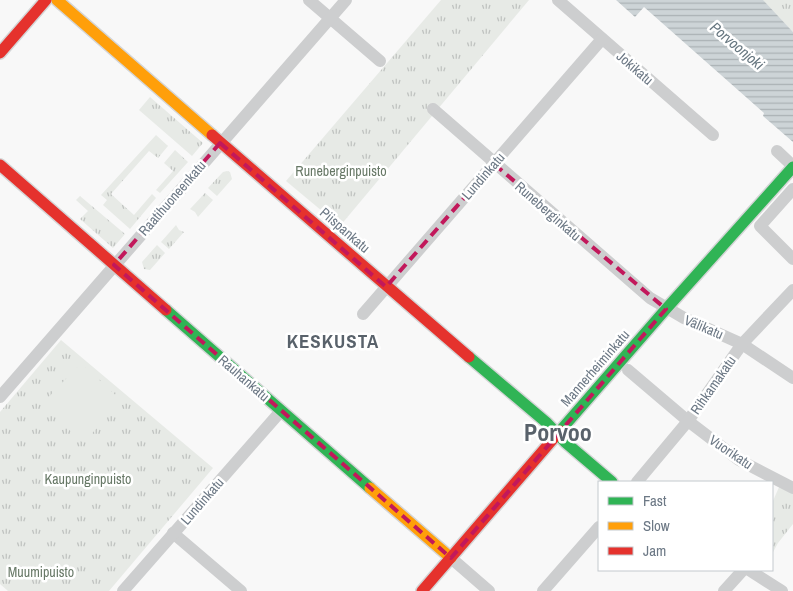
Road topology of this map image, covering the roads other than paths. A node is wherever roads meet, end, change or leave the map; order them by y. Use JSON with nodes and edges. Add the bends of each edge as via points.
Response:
{"nodes":[{"id":1,"x":46,"y":0,"type":"edge"},
{"id":2,"x":58,"y":0,"type":"edge"},
{"id":3,"x":309,"y":0,"type":"edge"},
{"id":4,"x":346,"y":0,"type":"edge"},
{"id":5,"x":558,"y":0,"type":"edge"},
{"id":6,"x":330,"y":18,"type":"junction"},
{"id":7,"x":602,"y":39,"type":"junction"},
{"id":8,"x":0,"y":53,"type":"edge"},
{"id":9,"x":380,"y":61,"type":"dead end"},
{"id":10,"x":433,"y":109,"type":"dead end"},
{"id":11,"x":713,"y":135,"type":"dead end"},
{"id":12,"x":220,"y":142,"type":"junction"},
{"id":13,"x":777,"y":151,"type":"dead end"},
{"id":14,"x":494,"y":164,"type":"junction"},
{"id":15,"x":0,"y":165,"type":"edge"},
{"id":16,"x":793,"y":166,"type":"edge"},
{"id":17,"x":793,"y":189,"type":"edge"},
{"id":18,"x":793,"y":260,"type":"edge"},
{"id":19,"x":114,"y":265,"type":"junction"},
{"id":20,"x":386,"y":287,"type":"junction"},
{"id":21,"x":793,"y":290,"type":"edge"},
{"id":22,"x":666,"y":309,"type":"junction"},
{"id":23,"x":363,"y":314,"type":"dead end"},
{"id":24,"x":742,"y":344,"type":"junction"},
{"id":25,"x":628,"y":370,"type":"dead end"},
{"id":26,"x":793,"y":378,"type":"edge"},
{"id":27,"x":2,"y":390,"type":"edge"},
{"id":28,"x":282,"y":411,"type":"junction"},
{"id":29,"x":688,"y":421,"type":"junction"},
{"id":30,"x":558,"y":434,"type":"junction"},
{"id":31,"x":611,"y":481,"type":"edge"},
{"id":32,"x":638,"y":481,"type":"edge"},
{"id":33,"x":793,"y":488,"type":"edge"},
{"id":34,"x":598,"y":528,"type":"edge"},
{"id":35,"x":173,"y":533,"type":"junction"},
{"id":36,"x":451,"y":558,"type":"junction"},
{"id":37,"x":742,"y":571,"type":"edge"},
{"id":38,"x":751,"y":571,"type":"edge"},
{"id":39,"x":123,"y":591,"type":"edge"},
{"id":40,"x":241,"y":591,"type":"edge"},
{"id":41,"x":422,"y":591,"type":"edge"},
{"id":42,"x":489,"y":591,"type":"edge"},
{"id":43,"x":543,"y":591,"type":"edge"},
{"id":44,"x":724,"y":591,"type":"edge"},
{"id":45,"x":782,"y":591,"type":"edge"}],
"edges":[{"from":1,"to":8,"type":"main road"},
{"from":2,"to":12,"type":"main road","name":"Piispankatu"},
{"from":3,"to":6,"type":"street"},
{"from":4,"to":6,"type":"street","name":"Raatihuoneenkatu"},
{"from":5,"to":7,"type":"street","name":"Jokikatu"},
{"from":6,"to":9,"type":"street"},
{"from":6,"to":12,"type":"street","name":"Raatihuoneenkatu"},
{"from":7,"to":11,"type":"street","name":"Jokikatu"},
{"from":7,"to":14,"type":"street","name":"Lundinkatu"},
{"from":10,"to":14,"type":"street","name":"Runeberginkatu"},
{"from":12,"to":19,"type":"street","name":"Raatihuoneenkatu"},
{"from":12,"to":20,"type":"main road","name":"Piispankatu"},
{"from":13,"to":16,"type":"street"},
{"from":14,"to":20,"type":"street","name":"Lundinkatu"},
{"from":14,"to":22,"type":"street","name":"Runeberginkatu"},
{"from":15,"to":19,"type":"main road","name":"Rauhankatu"},
{"from":16,"to":22,"type":"main road","name":"Mannerheiminkatu"},
{"from":17,"to":18,"type":"street","via":[[760,226]]},
{"from":19,"to":27,"type":"street","name":"Raatihuoneenkatu"},
{"from":19,"to":28,"type":"main road","name":"Rauhankatu"},
{"from":20,"to":23,"type":"street","name":"Lundinkatu"},
{"from":20,"to":30,"type":"main road","name":"Piispankatu"},
{"from":21,"to":24,"type":"street","name":"Rihkamakatu"},
{"from":22,"to":24,"type":"street","name":"Välikatu"},
{"from":22,"to":30,"type":"main road","name":"Mannerheiminkatu"},
{"from":24,"to":26,"type":"street","name":"Välikatu"},
{"from":24,"to":29,"type":"street","name":"Rihkamakatu"},
{"from":25,"to":29,"type":"street","name":"Vuorikatu"},
{"from":28,"to":35,"type":"street","name":"Lundinkatu"},
{"from":28,"to":36,"type":"main road","name":"Rauhankatu"},
{"from":29,"to":32,"type":"street","name":"Rihkamakatu"},
{"from":29,"to":33,"type":"street","name":"Vuorikatu","via":[[739,460]]},
{"from":30,"to":31,"type":"main road","name":"Piispankatu"},
{"from":30,"to":36,"type":"main road","name":"Mannerheiminkatu"},
{"from":34,"to":43,"type":"street"},
{"from":35,"to":39,"type":"street","name":"Lundinkatu"},
{"from":35,"to":40,"type":"street"},
{"from":36,"to":41,"type":"main road","name":"Mannerheiminkatu"},
{"from":36,"to":42,"type":"street","name":"Rauhankatu"},
{"from":37,"to":44,"type":"street"},
{"from":38,"to":45,"type":"street"}]}
